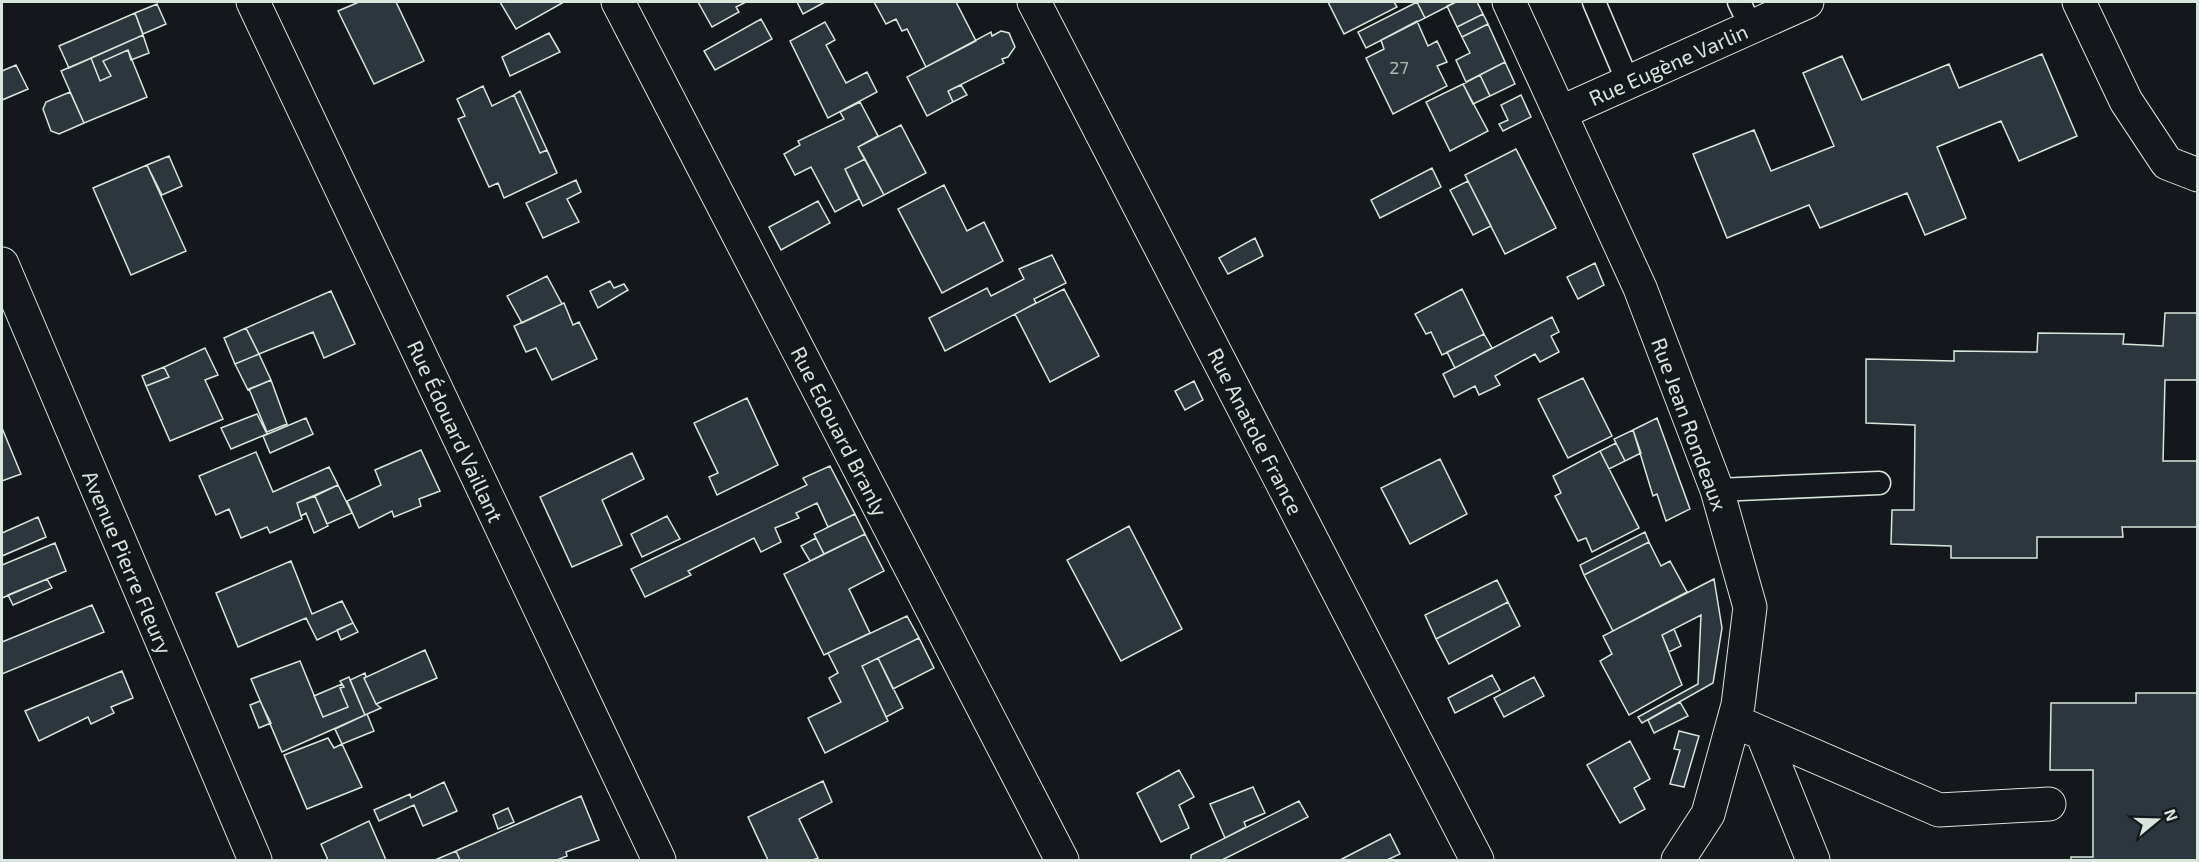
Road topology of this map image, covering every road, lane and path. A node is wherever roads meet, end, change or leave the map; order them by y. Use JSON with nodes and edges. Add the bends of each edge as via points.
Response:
{"nodes":[{"id":1,"x":253,"y":2,"type":"edge"},
{"id":2,"x":618,"y":2,"type":"edge"},
{"id":3,"x":1034,"y":2,"type":"edge"},
{"id":4,"x":1509,"y":2,"type":"edge"},
{"id":5,"x":1594,"y":2,"type":"edge"},
{"id":6,"x":1807,"y":2,"type":"edge"},
{"id":7,"x":2079,"y":2,"type":"edge"},
{"id":8,"x":1745,"y":14,"type":"edge"},
{"id":9,"x":1628,"y":82,"type":"junction"},
{"id":10,"x":1562,"y":112,"type":"junction"},
{"id":11,"x":2198,"y":176,"type":"edge"},
{"id":12,"x":2,"y":264,"type":"edge"},
{"id":13,"x":1879,"y":483,"type":"dead end"},
{"id":14,"x":1717,"y":490,"type":"junction"},
{"id":15,"x":1748,"y":727,"type":"junction"},
{"id":16,"x":2049,"y":804,"type":"dead end"},
{"id":17,"x":255,"y":861,"type":"edge"},
{"id":18,"x":659,"y":861,"type":"edge"},
{"id":19,"x":1062,"y":861,"type":"edge"},
{"id":20,"x":1477,"y":861,"type":"edge"},
{"id":21,"x":1678,"y":861,"type":"edge"},
{"id":22,"x":1813,"y":861,"type":"edge"}],
"edges":[{"from":1,"to":18,"type":"street","name":"Rue Édouard Vaillant"},
{"from":2,"to":19,"type":"street","name":"Rue Edouard Branly"},
{"from":3,"to":20,"type":"street","name":"Rue Anatole France"},
{"from":4,"to":10,"type":"street","name":"Rue Jean Rondeaux"},
{"from":5,"to":9,"type":"lane"},
{"from":6,"to":8,"type":"street","name":"Rue Eugène Varlin"},
{"from":7,"to":11,"type":"street","via":[[2126,101],[2167,163]]},
{"from":8,"to":9,"type":"street","name":"Rue Eugène Varlin"},
{"from":9,"to":10,"type":"street","name":"Rue Eugène Varlin"},
{"from":10,"to":14,"type":"street","name":"Rue Jean Rondeaux","via":[[1640,288]]},
{"from":12,"to":17,"type":"street","name":"Avenue Pierre Fleury"},
{"from":13,"to":14,"type":"lane"},
{"from":14,"to":15,"type":"street","name":"Rue Jean Rondeaux","via":[[1750,608],[1738,705]]},
{"from":15,"to":16,"type":"street","via":[[1939,810]]},
{"from":15,"to":21,"type":"street","name":"Rue Jean Rondeaux","via":[[1708,814]]},
{"from":15,"to":22,"type":"street"}]}
